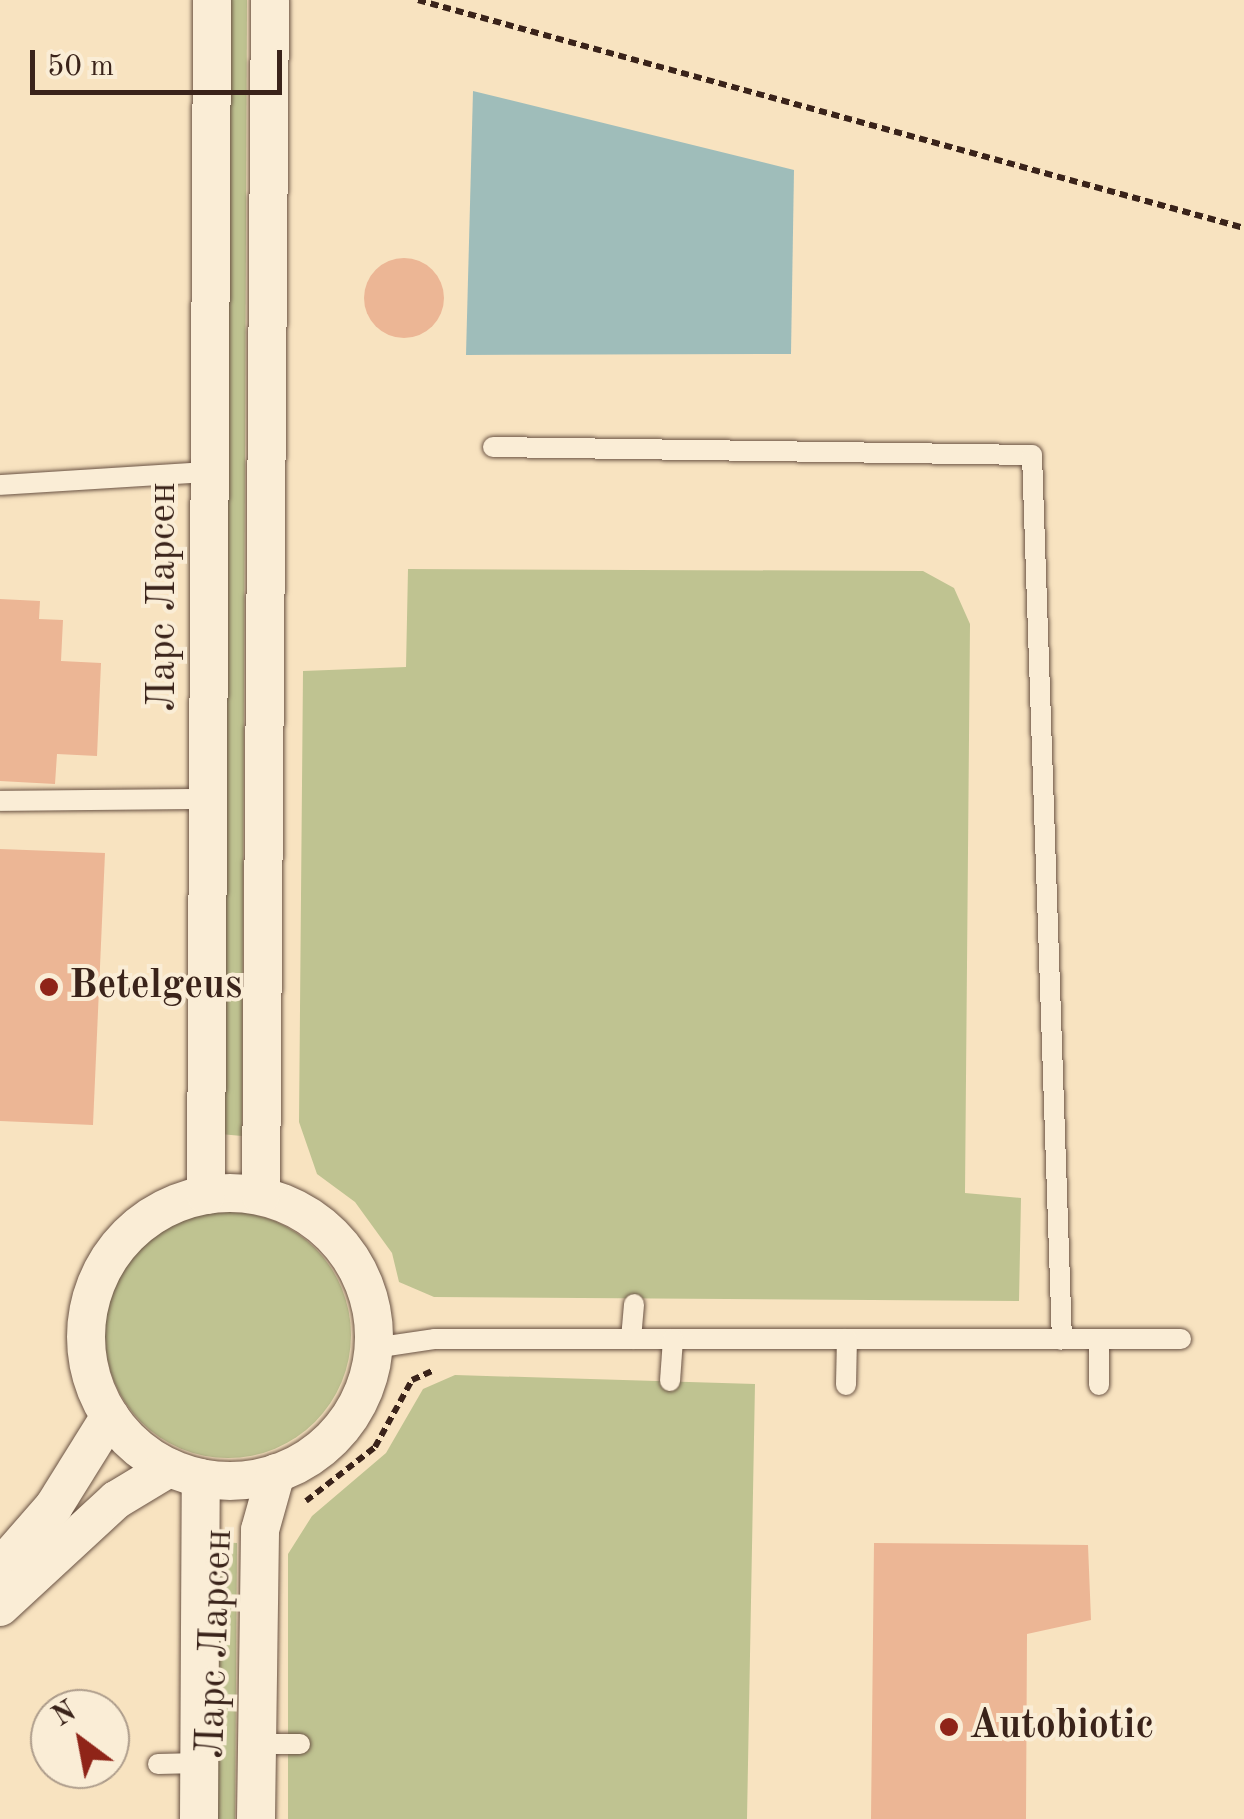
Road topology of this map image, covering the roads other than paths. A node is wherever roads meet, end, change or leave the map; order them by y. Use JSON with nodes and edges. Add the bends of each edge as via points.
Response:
{"nodes":[{"id":1,"x":212,"y":0,"type":"edge"},
{"id":2,"x":270,"y":0,"type":"edge"},
{"id":3,"x":493,"y":446,"type":"dead end"},
{"id":4,"x":209,"y":472,"type":"junction"},
{"id":5,"x":0,"y":485,"type":"edge"},
{"id":6,"x":208,"y":799,"type":"junction"},
{"id":7,"x":0,"y":801,"type":"edge"},
{"id":8,"x":206,"y":1194,"type":"junction"},
{"id":9,"x":262,"y":1196,"type":"junction"},
{"id":10,"x":634,"y":1304,"type":"dead end"},
{"id":11,"x":632,"y":1339,"type":"junction"},
{"id":12,"x":673,"y":1339,"type":"junction"},
{"id":13,"x":847,"y":1339,"type":"junction"},
{"id":14,"x":1062,"y":1339,"type":"junction"},
{"id":15,"x":1099,"y":1339,"type":"junction"},
{"id":16,"x":1181,"y":1339,"type":"dead end"},
{"id":17,"x":374,"y":1348,"type":"junction"},
{"id":18,"x":670,"y":1381,"type":"dead end"},
{"id":19,"x":846,"y":1385,"type":"dead end"},
{"id":20,"x":1099,"y":1385,"type":"dead end"},
{"id":21,"x":110,"y":1416,"type":"junction"},
{"id":22,"x":185,"y":1473,"type":"junction"},
{"id":23,"x":276,"y":1473,"type":"junction"},
{"id":24,"x":0,"y":1568,"type":"edge"},
{"id":25,"x":0,"y":1607,"type":"edge"},
{"id":26,"x":256,"y":1744,"type":"junction"},
{"id":27,"x":300,"y":1744,"type":"dead end"},
{"id":28,"x":199,"y":1763,"type":"junction"},
{"id":29,"x":158,"y":1764,"type":"dead end"},
{"id":30,"x":198,"y":1819,"type":"edge"},
{"id":31,"x":256,"y":1819,"type":"edge"}],
"edges":[{"from":1,"to":4,"type":"street","name":"Ларс Ларсен"},
{"from":2,"to":9,"type":"street"},
{"from":3,"to":14,"type":"lane","via":[[1032,455]]},
{"from":4,"to":5,"type":"lane"},
{"from":4,"to":6,"type":"street","name":"Ларс Ларсен"},
{"from":6,"to":7,"type":"lane"},
{"from":6,"to":8,"type":"street","name":"Ларс Ларсен"},
{"from":8,"to":9,"type":"street"},
{"from":8,"to":21,"type":"street","via":[[140,1223],[97,1280],[86,1350]]},
{"from":9,"to":17,"type":"street","via":[[323,1226],[346,1251],[364,1280]]},
{"from":10,"to":11,"type":"lane"},
{"from":11,"to":12,"type":"lane"},
{"from":11,"to":17,"type":"lane","via":[[434,1340]]},
{"from":12,"to":13,"type":"lane"},
{"from":12,"to":18,"type":"lane"},
{"from":13,"to":14,"type":"lane"},
{"from":13,"to":19,"type":"lane"},
{"from":14,"to":15,"type":"lane"},
{"from":15,"to":16,"type":"lane"},
{"from":15,"to":20,"type":"lane"},
{"from":17,"to":23,"type":"street","via":[[344,1425],[314,1454]]},
{"from":21,"to":22,"type":"street"},
{"from":21,"to":24,"type":"street","via":[[54,1506]]},
{"from":22,"to":23,"type":"street"},
{"from":22,"to":25,"type":"street","via":[[116,1500]]},
{"from":22,"to":28,"type":"street","name":"Ларс Ларсен"},
{"from":23,"to":26,"type":"street","name":"Ларс Ларсен","via":[[260,1530]]},
{"from":26,"to":27,"type":"lane"},
{"from":26,"to":31,"type":"street","name":"Ларс Ларсен"},
{"from":28,"to":29,"type":"lane"},
{"from":28,"to":30,"type":"street","name":"Ларс Ларсен"}]}
